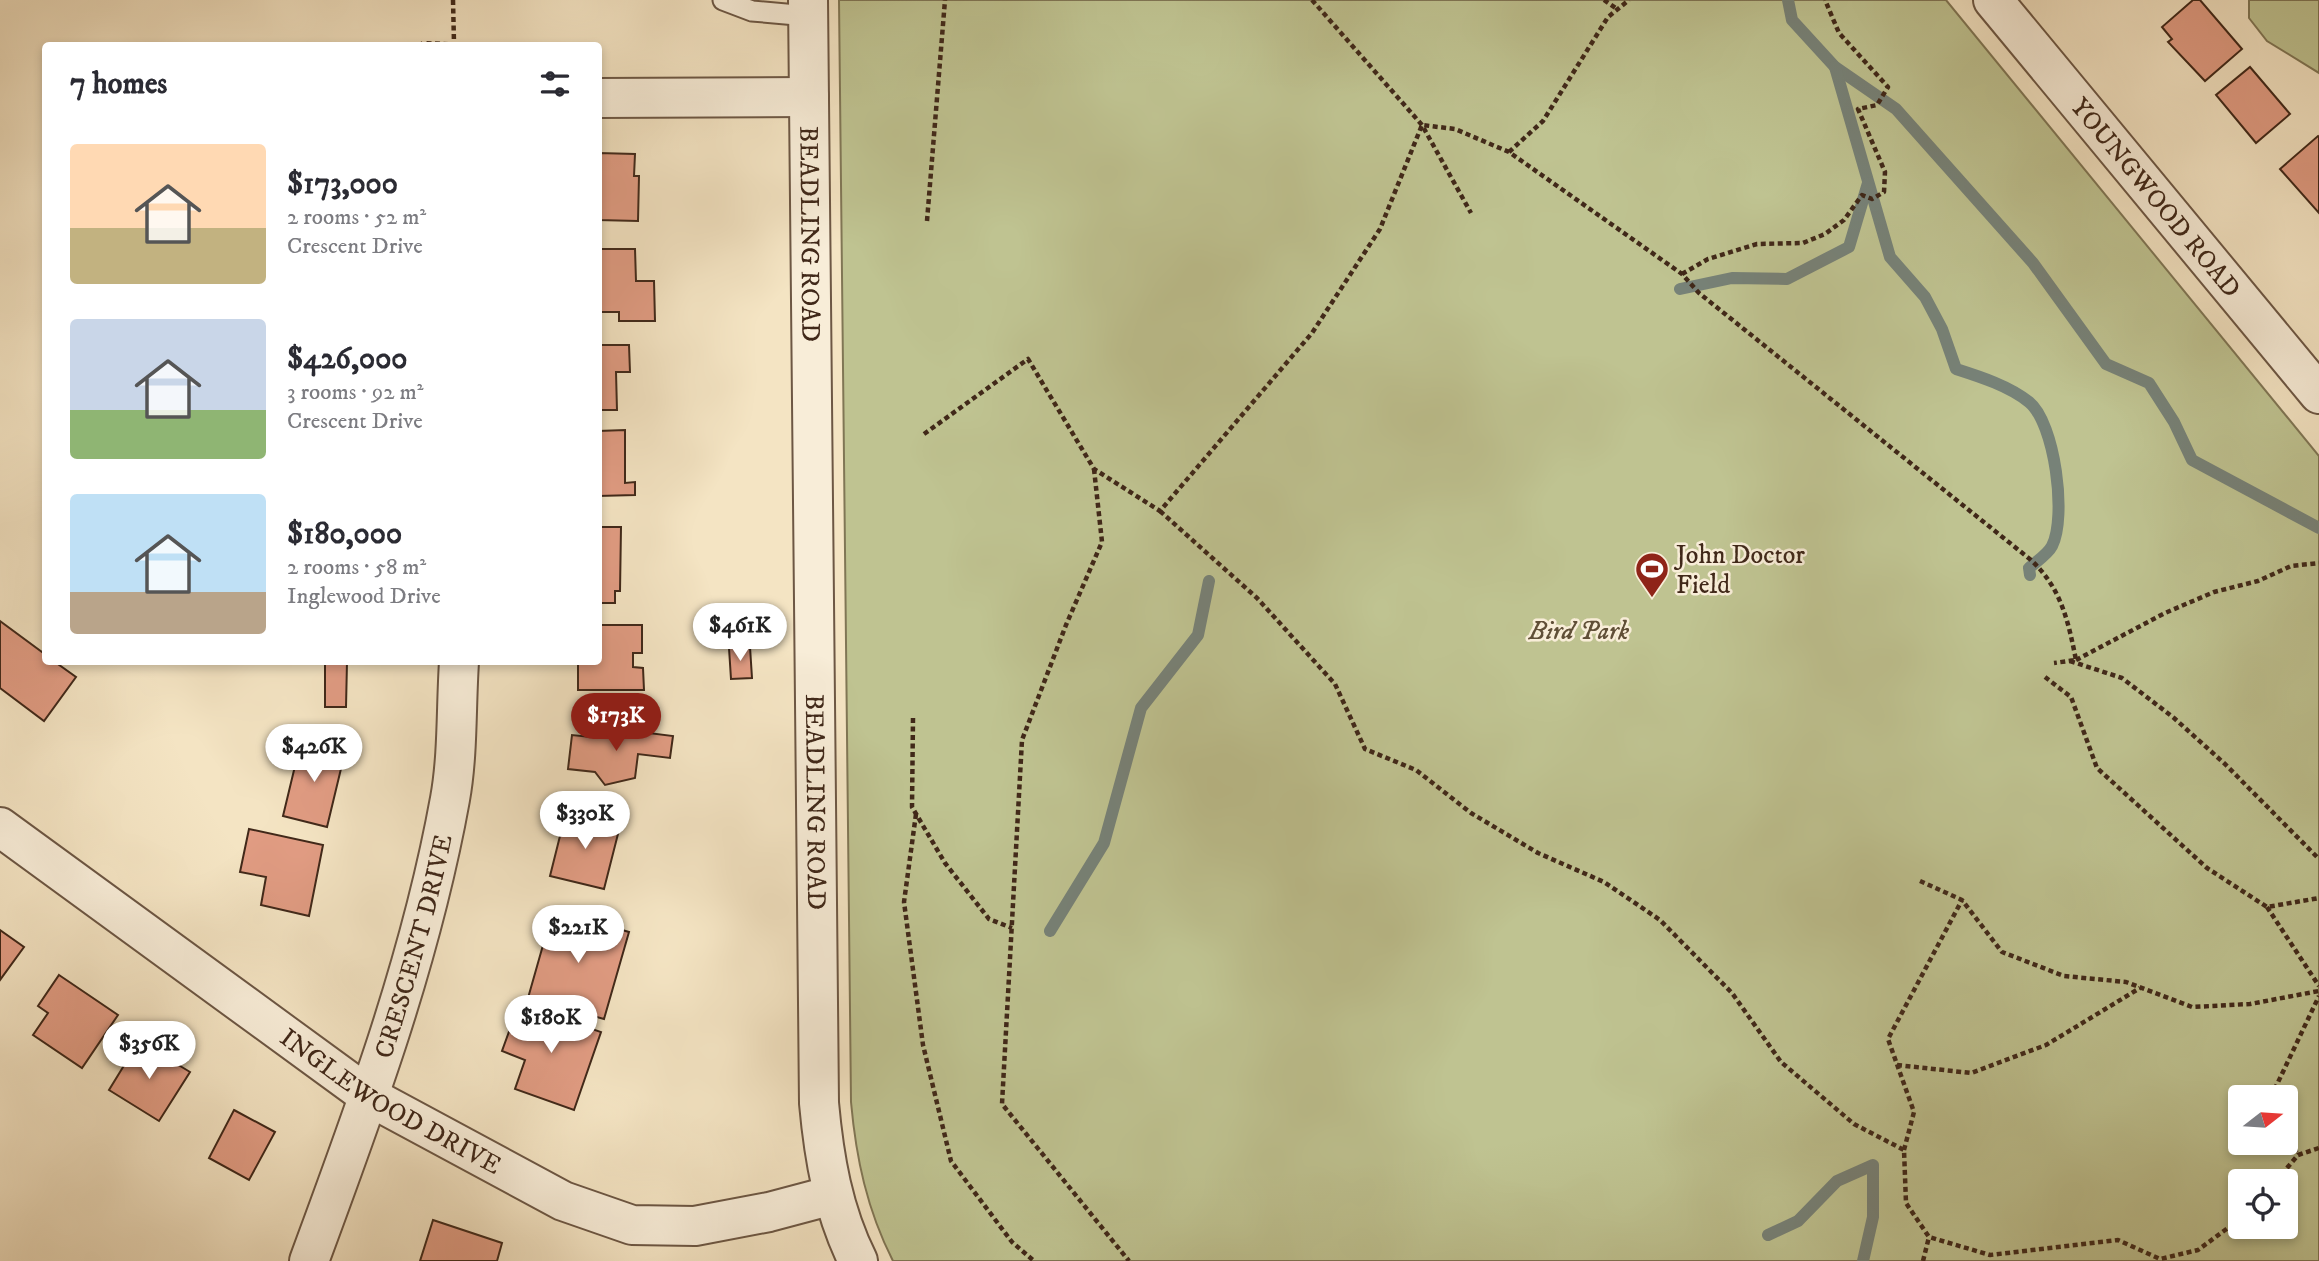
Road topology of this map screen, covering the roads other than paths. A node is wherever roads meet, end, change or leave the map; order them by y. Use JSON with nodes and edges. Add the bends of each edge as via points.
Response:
{"nodes":[{"id":1,"x":723,"y":0,"type":"edge"},
{"id":2,"x":1993,"y":0,"type":"edge"},
{"id":3,"x":808,"y":8,"type":"edge"},
{"id":4,"x":809,"y":97,"type":"junction"},
{"id":5,"x":602,"y":98,"type":"edge"},
{"id":6,"x":2319,"y":394,"type":"edge"},
{"id":7,"x":459,"y":665,"type":"edge"},
{"id":8,"x":0,"y":827,"type":"edge"},
{"id":9,"x":370,"y":1097,"type":"junction"},
{"id":10,"x":833,"y":1195,"type":"junction"},
{"id":11,"x":309,"y":1261,"type":"edge"},
{"id":12,"x":858,"y":1261,"type":"edge"}],
"edges":[{"from":1,"to":3,"type":"lane","via":[[752,11]]},
{"from":2,"to":6,"type":"street","name":"YOUNGWOOD ROAD"},
{"from":3,"to":4,"type":"street","name":"BEADLING ROAD"},
{"from":4,"to":5,"type":"street"},
{"from":4,"to":10,"type":"street","name":"BEADLING ROAD","via":[[819,1103]]},
{"from":7,"to":9,"type":"street","name":"CRESCENT DRIVE","via":[[450,797],[417,948]]},
{"from":8,"to":9,"type":"street","name":"INGLEWOOD DRIVE"},
{"from":9,"to":10,"type":"street","name":"INGLEWOOD DRIVE","via":[[563,1201],[632,1225],[695,1226]]},
{"from":9,"to":11,"type":"street","name":"CRESCENT DRIVE"},
{"from":10,"to":12,"type":"street","name":"BEADLING ROAD"}]}
